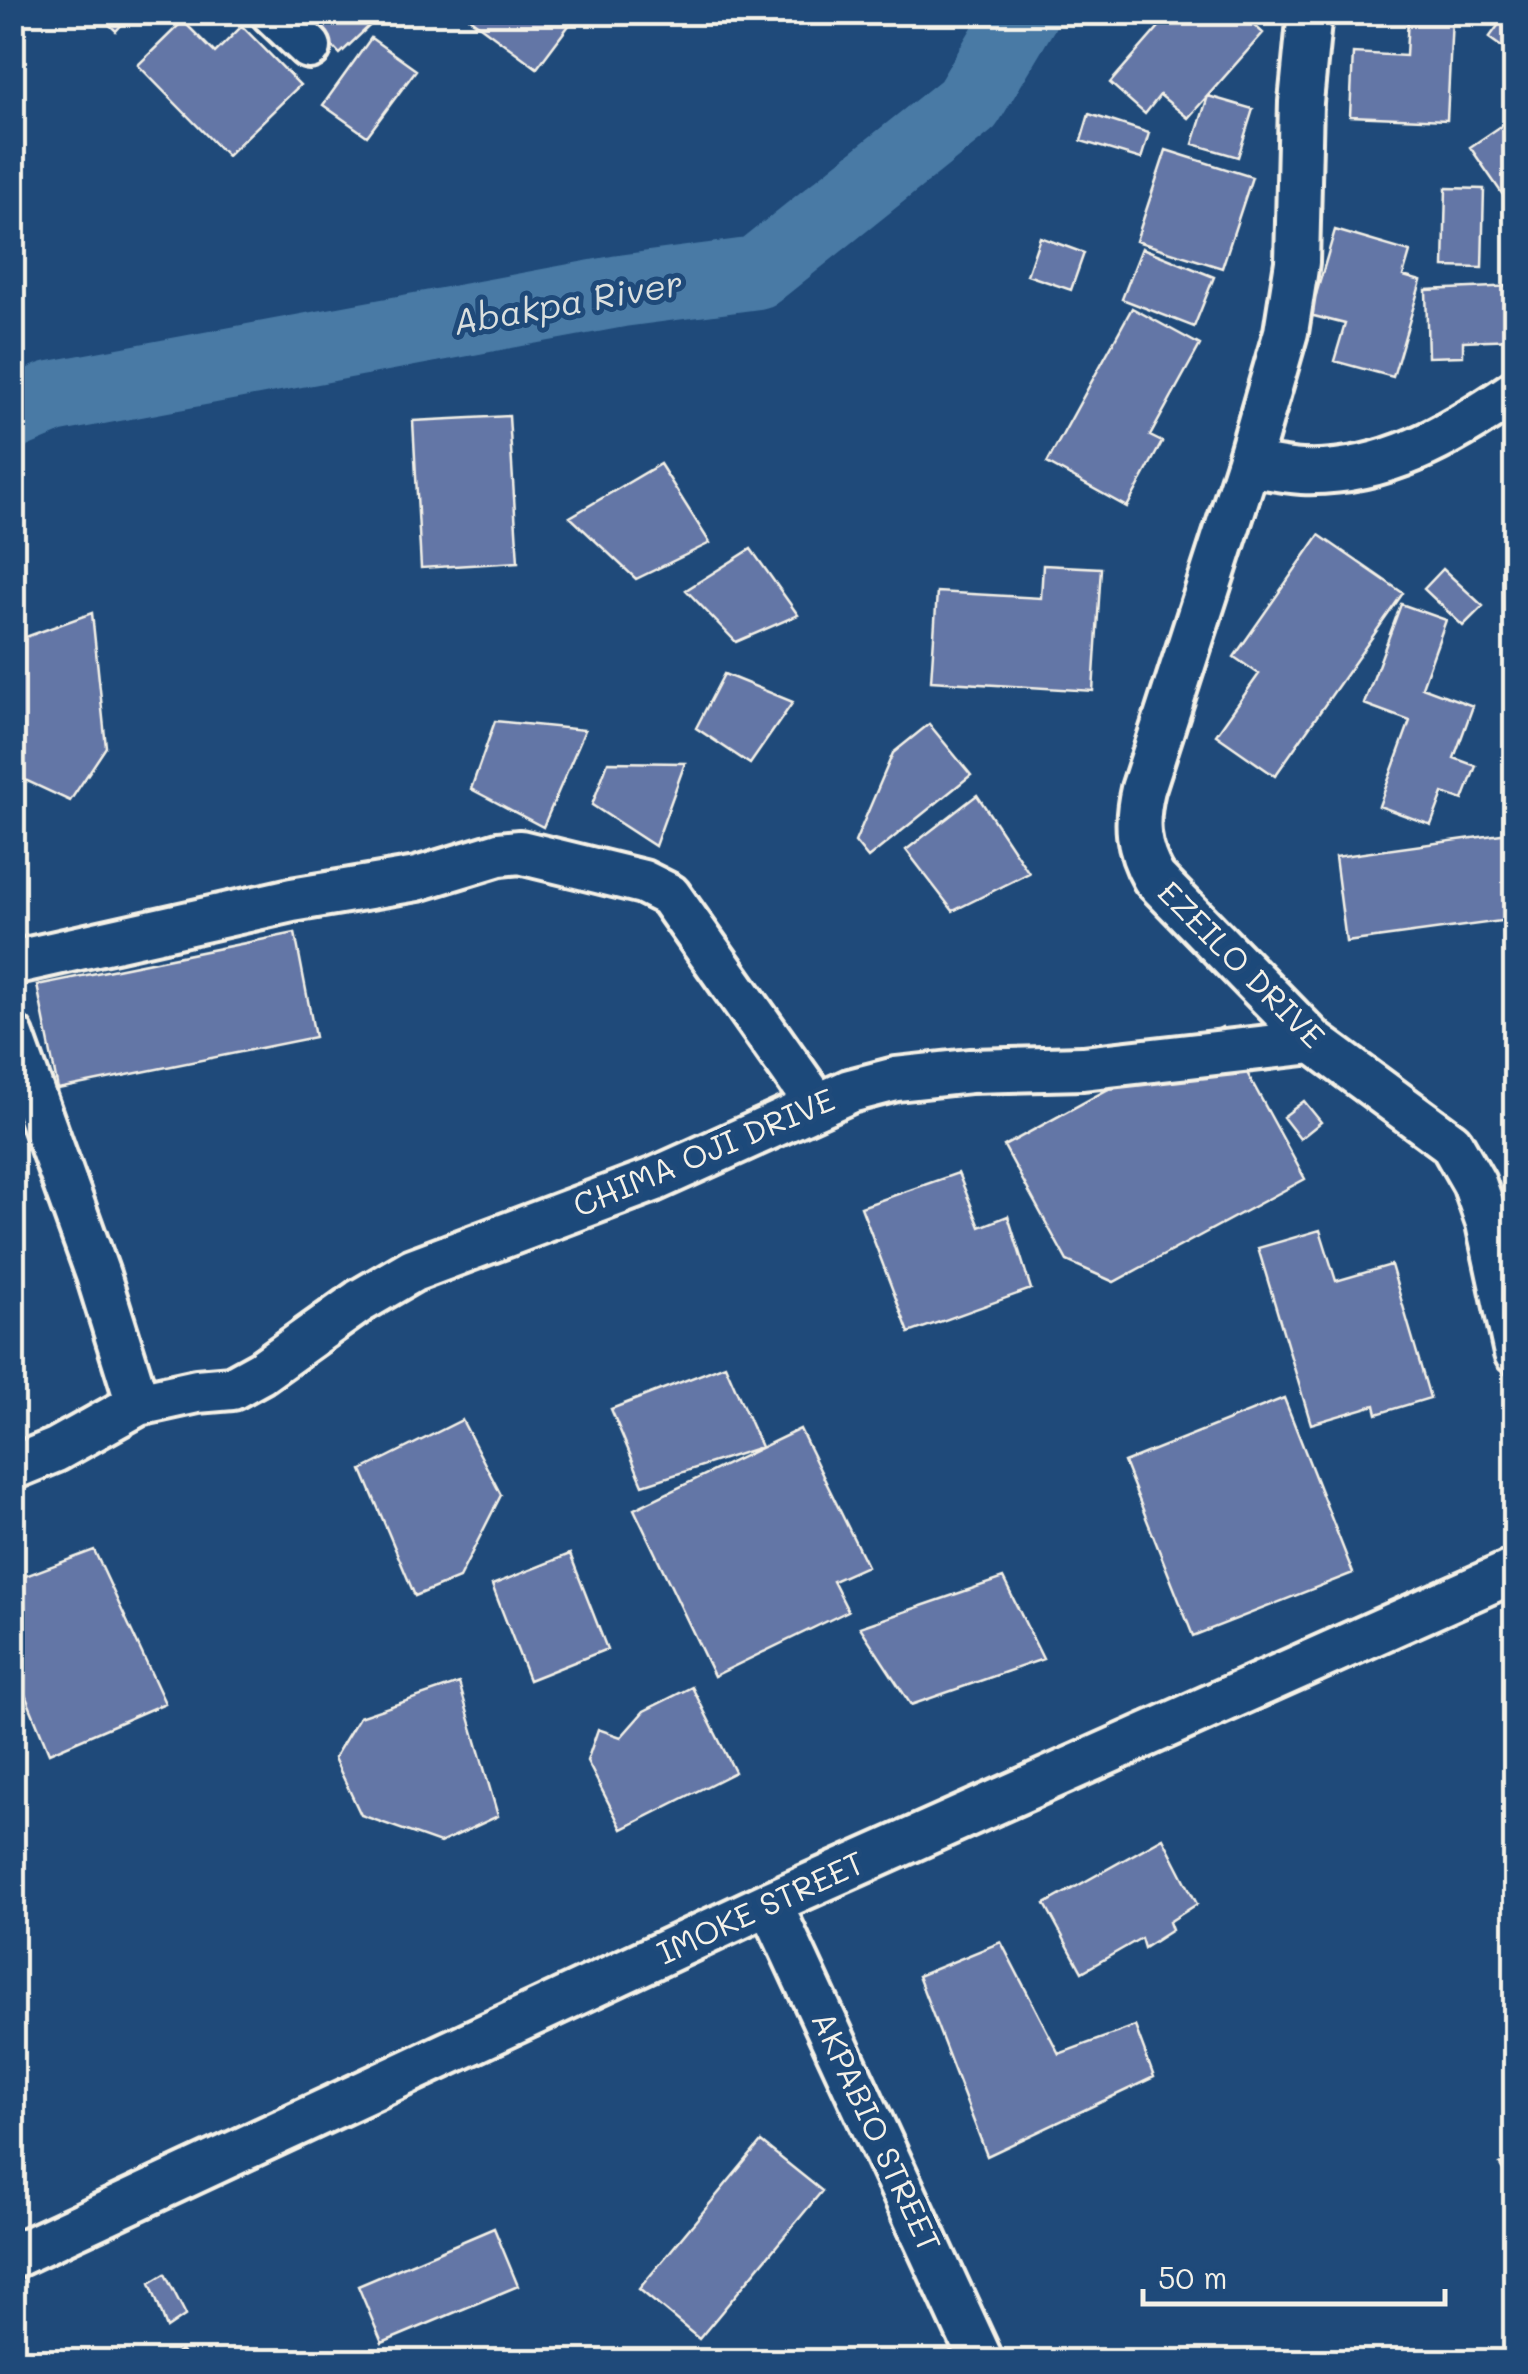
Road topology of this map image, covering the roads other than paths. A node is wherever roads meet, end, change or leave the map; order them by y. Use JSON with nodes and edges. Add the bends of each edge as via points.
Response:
{"nodes":[{"id":1,"x":272,"y":12,"type":"edge"},
{"id":2,"x":1310,"y":12,"type":"edge"},
{"id":3,"x":310,"y":47,"type":"dead end"},
{"id":4,"x":1516,"y":391,"type":"edge"},
{"id":5,"x":1248,"y":464,"type":"junction"},
{"id":6,"x":12,"y":963,"type":"edge"},
{"id":7,"x":12,"y":1036,"type":"edge"},
{"id":8,"x":1314,"y":1042,"type":"junction"},
{"id":9,"x":818,"y":1106,"type":"junction"},
{"id":10,"x":1516,"y":1353,"type":"edge"},
{"id":11,"x":138,"y":1404,"type":"junction"},
{"id":12,"x":12,"y":1468,"type":"edge"},
{"id":13,"x":1516,"y":1570,"type":"edge"},
{"id":14,"x":770,"y":1903,"type":"junction"},
{"id":15,"x":12,"y":2257,"type":"edge"},
{"id":16,"x":982,"y":2362,"type":"edge"}],
"edges":[{"from":1,"to":3,"type":"street"},
{"from":2,"to":5,"type":"street","name":"EZEILO DRIVE","via":[[1297,262],[1286,332]]},
{"from":4,"to":5,"type":"street","via":[[1439,441],[1389,460],[1302,472]]},
{"from":5,"to":8,"type":"street","name":"EZEILO DRIVE","via":[[1151,762],[1137,832],[1154,878]]},
{"from":6,"to":9,"type":"street","via":[[520,852],[643,882],[669,895]]},
{"from":7,"to":11,"type":"street"},
{"from":8,"to":9,"type":"street","name":"CHIMA OJI DRIVE","via":[[896,1080]]},
{"from":8,"to":10,"type":"street","name":"EZEILO DRIVE","via":[[1452,1143],[1488,1223]]},
{"from":9,"to":11,"type":"street","name":"CHIMA OJI DRIVE","via":[[653,1180],[413,1270],[232,1388]]},
{"from":11,"to":12,"type":"street","name":"CHIMA OJI DRIVE"},
{"from":13,"to":14,"type":"street","name":"IMOKE STREET"},
{"from":14,"to":15,"type":"street","name":"IMOKE STREET"},
{"from":14,"to":16,"type":"street","name":"AKPABIO STREET"}]}
